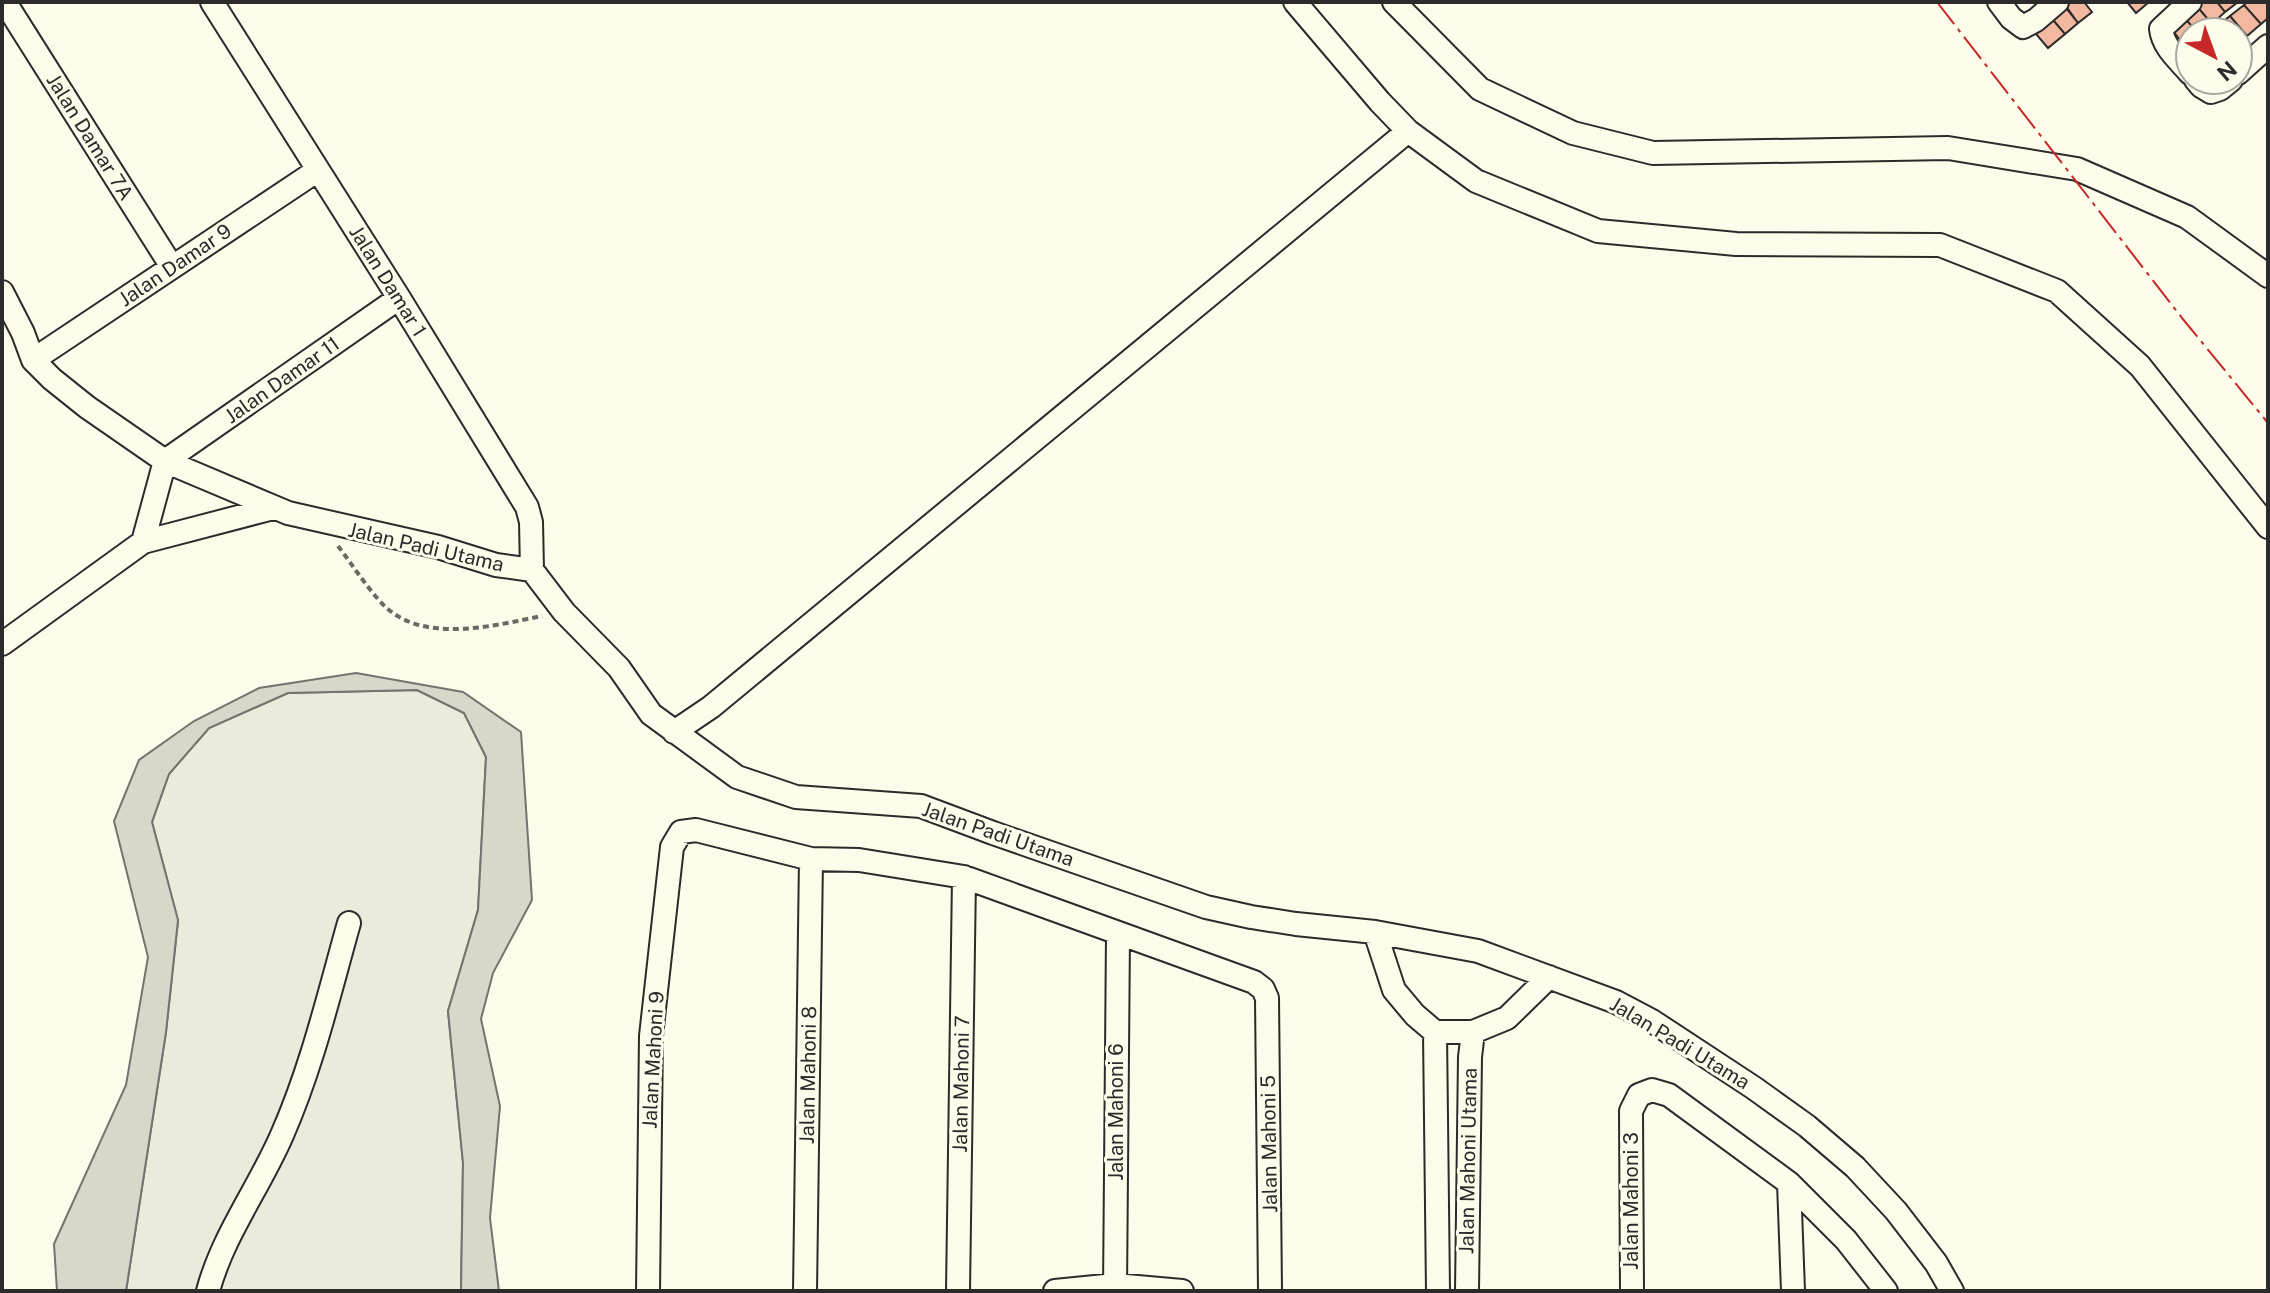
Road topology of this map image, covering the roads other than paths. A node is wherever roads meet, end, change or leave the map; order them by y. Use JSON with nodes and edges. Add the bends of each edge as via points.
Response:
{"nodes":[{"id":1,"x":212,"y":2,"type":"edge"},
{"id":2,"x":1295,"y":2,"type":"edge"},
{"id":3,"x":1394,"y":2,"type":"edge"},
{"id":4,"x":1999,"y":2,"type":"edge"},
{"id":5,"x":2057,"y":2,"type":"edge"},
{"id":6,"x":2190,"y":2,"type":"edge"},
{"id":7,"x":8,"y":6,"type":"edge"},
{"id":8,"x":2175,"y":16,"type":"edge"},
{"id":9,"x":2174,"y":17,"type":"edge"},
{"id":10,"x":2174,"y":55,"type":"edge"},
{"id":11,"x":1408,"y":131,"type":"junction"},
{"id":12,"x":318,"y":170,"type":"junction"},
{"id":13,"x":172,"y":267,"type":"junction"},
{"id":14,"x":2268,"y":276,"type":"edge"},
{"id":15,"x":2,"y":292,"type":"edge"},
{"id":16,"x":399,"y":298,"type":"junction"},
{"id":17,"x":33,"y":360,"type":"junction"},
{"id":18,"x":165,"y":461,"type":"junction"},
{"id":19,"x":273,"y":508,"type":"junction"},
{"id":20,"x":2268,"y":527,"type":"edge"},
{"id":21,"x":143,"y":542,"type":"junction"},
{"id":22,"x":532,"y":570,"type":"junction"},
{"id":23,"x":2,"y":644,"type":"edge"},
{"id":24,"x":674,"y":732,"type":"junction"},
{"id":25,"x":811,"y":859,"type":"junction"},
{"id":26,"x":964,"y":877,"type":"junction"},
{"id":27,"x":349,"y":923,"type":"dead end"},
{"id":28,"x":1375,"y":932,"type":"junction"},
{"id":29,"x":1118,"y":934,"type":"junction"},
{"id":30,"x":1549,"y":977,"type":"junction"},
{"id":31,"x":1435,"y":1032,"type":"junction"},
{"id":32,"x":1473,"y":1032,"type":"junction"},
{"id":33,"x":1789,"y":1183,"type":"junction"},
{"id":34,"x":1115,"y":1288,"type":"edge"},
{"id":35,"x":1882,"y":1290,"type":"edge"},
{"id":36,"x":208,"y":1291,"type":"edge"},
{"id":37,"x":648,"y":1291,"type":"edge"},
{"id":38,"x":805,"y":1291,"type":"edge"},
{"id":39,"x":958,"y":1291,"type":"edge"},
{"id":40,"x":1055,"y":1291,"type":"edge"},
{"id":41,"x":1182,"y":1291,"type":"edge"},
{"id":42,"x":1270,"y":1291,"type":"edge"},
{"id":43,"x":1438,"y":1291,"type":"edge"},
{"id":44,"x":1467,"y":1291,"type":"edge"},
{"id":45,"x":1632,"y":1291,"type":"edge"},
{"id":46,"x":1793,"y":1291,"type":"edge"},
{"id":47,"x":1952,"y":1291,"type":"edge"}],
"edges":[{"from":1,"to":12,"type":"street","name":"Jalan Damar 1"},
{"from":2,"to":11,"type":"street"},
{"from":3,"to":14,"type":"street","via":[[1480,89],[1573,133],[1653,153],[1948,148],[2077,169],[2187,217]]},
{"from":4,"to":5,"type":"street","via":[[2023,27]]},
{"from":6,"to":8,"type":"street"},
{"from":7,"to":13,"type":"street","name":"Jalan Damar 7A"},
{"from":9,"to":10,"type":"street","via":[[2161,29]]},
{"from":11,"to":20,"type":"street","via":[[1476,181],[1598,231],[1736,244],[1940,245],[2057,291],[2140,366]]},
{"from":11,"to":24,"type":"street","via":[[711,707]]},
{"from":12,"to":13,"type":"street","name":"Jalan Damar 9"},
{"from":12,"to":16,"type":"street","name":"Jalan Damar 1"},
{"from":13,"to":17,"type":"street","name":"Jalan Damar 9"},
{"from":15,"to":17,"type":"street","name":"Jalan Padi Utama"},
{"from":16,"to":18,"type":"street","name":"Jalan Damar 11"},
{"from":16,"to":22,"type":"street","name":"Jalan Damar 1","via":[[527,507]]},
{"from":17,"to":18,"type":"street","name":"Jalan Padi Utama","via":[[87,407]]},
{"from":18,"to":19,"type":"street","name":"Jalan Padi Utama"},
{"from":18,"to":21,"type":"street"},
{"from":19,"to":21,"type":"street"},
{"from":19,"to":22,"type":"street","name":"Jalan Padi Utama"},
{"from":21,"to":23,"type":"street"},
{"from":22,"to":24,"type":"street","name":"Jalan Padi Utama","via":[[619,668],[651,714]]},
{"from":24,"to":28,"type":"street","name":"Jalan Padi Utama","via":[[737,777],[796,797],[921,806],[1206,907]]},
{"from":25,"to":26,"type":"street","via":[[859,860]]},
{"from":25,"to":37,"type":"street","name":"Jalan Mahoni 9","via":[[696,830],[681,832],[672,847],[651,1036]]},
{"from":25,"to":38,"type":"street","name":"Jalan Mahoni 8"},
{"from":26,"to":29,"type":"street"},
{"from":26,"to":39,"type":"street","name":"Jalan Mahoni 7"},
{"from":27,"to":36,"type":"street","via":[[298,1096],[227,1240]]},
{"from":28,"to":30,"type":"street","name":"Jalan Padi Utama","via":[[1478,951]]},
{"from":28,"to":31,"type":"street","via":[[1394,990]]},
{"from":29,"to":34,"type":"street","name":"Jalan Mahoni 6"},
{"from":29,"to":42,"type":"street","name":"Jalan Mahoni 5","via":[[1254,982],[1267,998]]},
{"from":30,"to":32,"type":"street","via":[[1507,1018]]},
{"from":30,"to":47,"type":"street","name":"Jalan Padi Utama","via":[[1652,1021],[1807,1126],[1896,1211]]},
{"from":31,"to":32,"type":"street"},
{"from":31,"to":43,"type":"street","name":"Jalan Mahoni Utama"},
{"from":32,"to":44,"type":"street","name":"Jalan Mahoni Utama"},
{"from":33,"to":35,"type":"street","via":[[1846,1240]]},
{"from":33,"to":45,"type":"street","name":"Jalan Mahoni 3","via":[[1669,1095],[1652,1090],[1639,1095],[1631,1111]]},
{"from":33,"to":46,"type":"street"},
{"from":34,"to":40,"type":"street"},
{"from":34,"to":41,"type":"street"}]}
